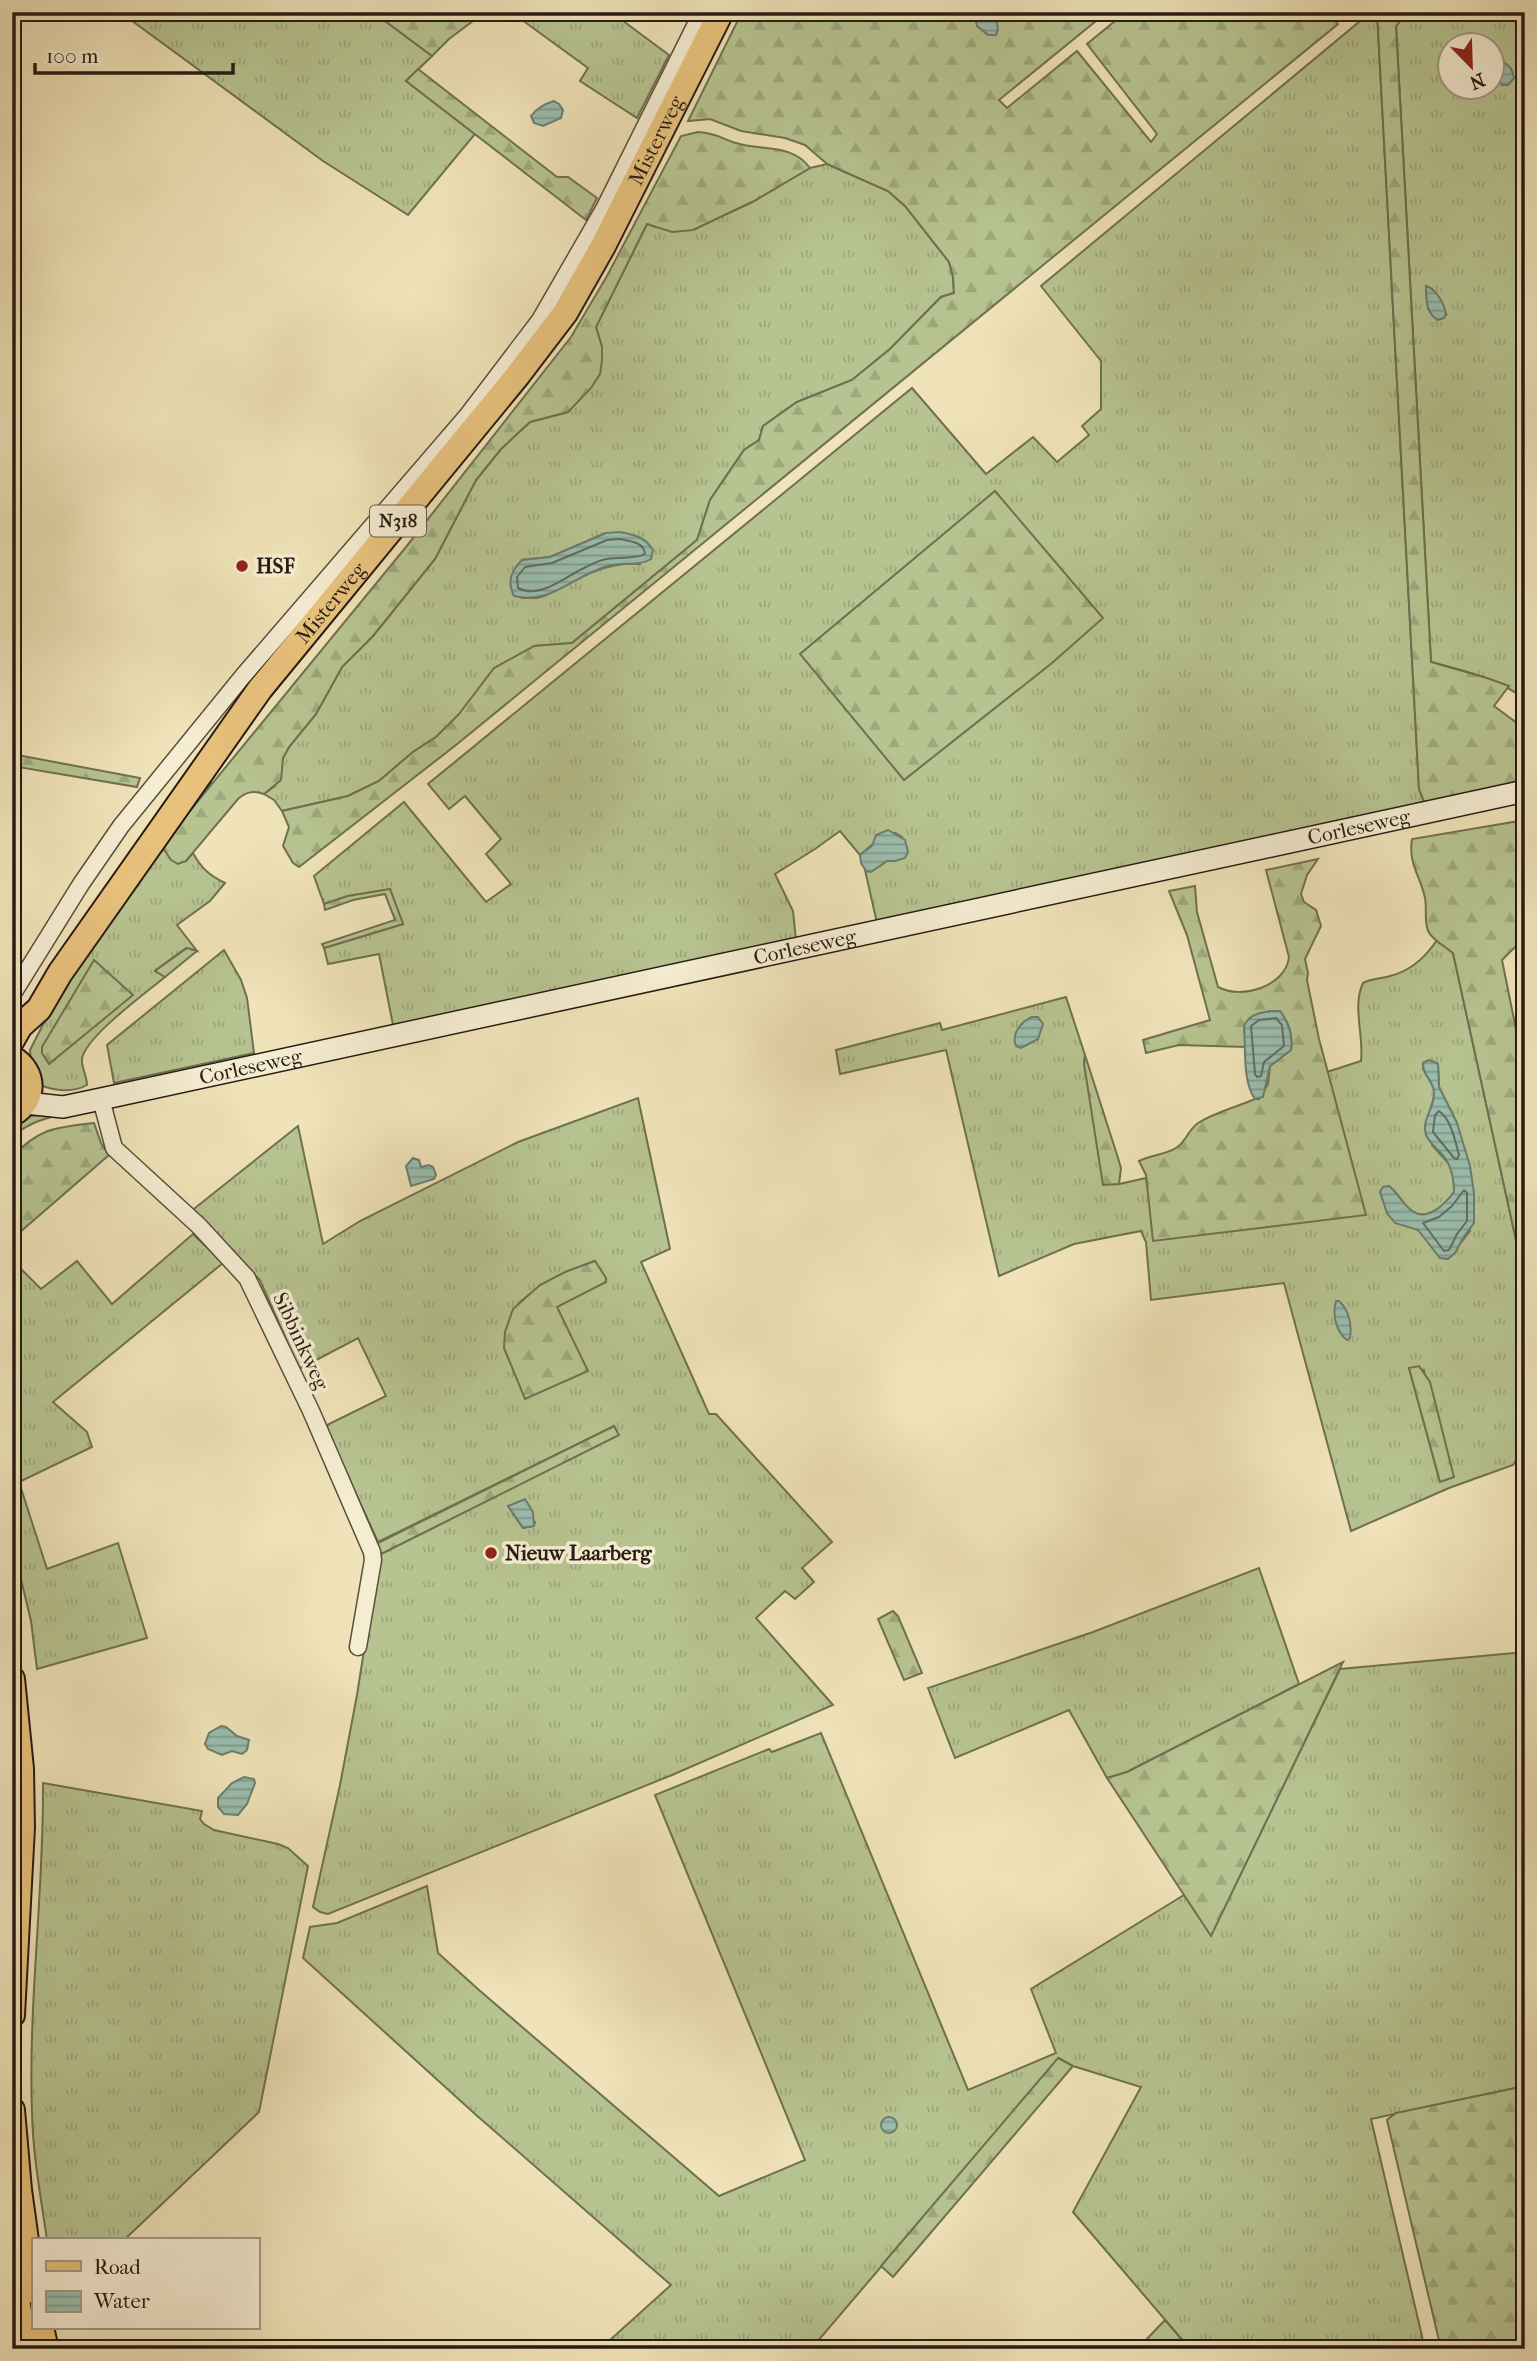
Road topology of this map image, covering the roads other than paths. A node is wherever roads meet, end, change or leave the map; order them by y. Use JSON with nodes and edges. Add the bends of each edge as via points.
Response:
{"nodes":[{"id":1,"x":702,"y":12,"type":"edge"},
{"id":2,"x":721,"y":12,"type":"edge"},
{"id":3,"x":1525,"y":791,"type":"edge"},
{"id":4,"x":12,"y":995,"type":"edge"},
{"id":5,"x":15,"y":1053,"type":"edge"},
{"id":6,"x":94,"y":1101,"type":"junction"},
{"id":7,"x":23,"y":1102,"type":"edge"},
{"id":8,"x":358,"y":1647,"type":"dead end"},
{"id":9,"x":12,"y":1679,"type":"edge"},
{"id":10,"x":15,"y":1891,"type":"edge"},
{"id":11,"x":12,"y":2015,"type":"edge"},
{"id":12,"x":12,"y":2110,"type":"edge"},
{"id":13,"x":12,"y":2268,"type":"edge"},
{"id":14,"x":32,"y":2284,"type":"edge"},
{"id":15,"x":41,"y":2330,"type":"edge"},
{"id":16,"x":25,"y":2349,"type":"edge"},
{"id":17,"x":46,"y":2349,"type":"edge"}],
"edges":[{"from":1,"to":4,"type":"street","name":"Misterweg","via":[[604,209],[540,320],[467,416],[243,676],[121,826]]},
{"from":2,"to":5,"type":"main road","name":"Misterweg","number":"N318","via":[[565,313],[260,689],[60,973],[39,1009],[33,1033]]},
{"from":3,"to":6,"type":"main road","name":"Corleseweg"},
{"from":5,"to":7,"type":"main road","via":[[26,1070]]},
{"from":6,"to":7,"type":"main road","name":"Corleseweg","via":[[63,1107]]},
{"from":6,"to":8,"type":"street","name":"Sibbinkweg","via":[[111,1145],[199,1226],[247,1278],[287,1359],[372,1552]]},
{"from":9,"to":10,"type":"main road","via":[[22,1827]]},
{"from":10,"to":11,"type":"main road"},
{"from":12,"to":14,"type":"main road"},
{"from":13,"to":16,"type":"main road"},
{"from":15,"to":17,"type":"main road"}]}
